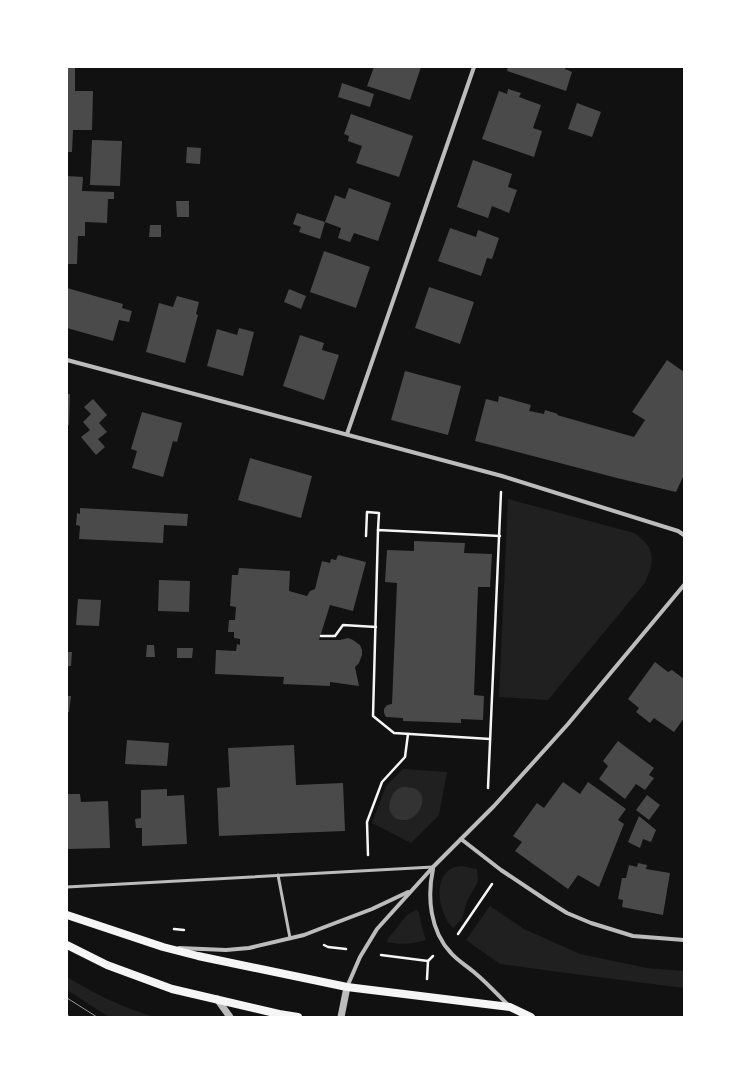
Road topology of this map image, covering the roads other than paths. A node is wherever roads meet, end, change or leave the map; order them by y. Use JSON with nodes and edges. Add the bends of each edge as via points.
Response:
{"nodes":[{"id":1,"x":474,"y":67,"type":"edge"},
{"id":2,"x":67,"y":360,"type":"edge"},
{"id":3,"x":347,"y":434,"type":"junction"},
{"id":4,"x":684,"y":535,"type":"edge"},
{"id":5,"x":684,"y":585,"type":"edge"},
{"id":6,"x":461,"y":839,"type":"junction"},
{"id":7,"x":433,"y":867,"type":"junction"},
{"id":8,"x":278,"y":875,"type":"junction"},
{"id":9,"x":67,"y":886,"type":"edge"},
{"id":10,"x":410,"y":891,"type":"junction"},
{"id":11,"x":67,"y":915,"type":"edge"},
{"id":12,"x":290,"y":938,"type":"junction"},
{"id":13,"x":684,"y":940,"type":"edge"},
{"id":14,"x":67,"y":945,"type":"edge"},
{"id":15,"x":163,"y":947,"type":"junction"},
{"id":16,"x":347,"y":987,"type":"junction"},
{"id":17,"x":217,"y":999,"type":"junction"},
{"id":18,"x":510,"y":1007,"type":"junction"},
{"id":19,"x":230,"y":1017,"type":"edge"},
{"id":20,"x":298,"y":1017,"type":"edge"},
{"id":21,"x":341,"y":1017,"type":"edge"},
{"id":22,"x":531,"y":1017,"type":"edge"}],
"edges":[{"from":1,"to":3,"type":"street"},
{"from":2,"to":3,"type":"street"},
{"from":3,"to":4,"type":"street","via":[[502,476]]},
{"from":5,"to":6,"type":"street","via":[[568,724]]},
{"from":6,"to":7,"type":"street"},
{"from":6,"to":13,"type":"street","via":[[501,870],[567,913],[633,936]]},
{"from":7,"to":8,"type":"lane"},
{"from":7,"to":10,"type":"street"},
{"from":7,"to":18,"type":"street","via":[[430,906],[435,926],[444,945]]},
{"from":8,"to":9,"type":"lane"},
{"from":8,"to":12,"type":"lane"},
{"from":10,"to":12,"type":"street","via":[[372,909]]},
{"from":10,"to":16,"type":"street","via":[[377,929],[360,957]]},
{"from":11,"to":15,"type":"main road"},
{"from":12,"to":15,"type":"street","via":[[249,948],[226,950]]},
{"from":14,"to":17,"type":"main road","via":[[107,965],[172,989]]},
{"from":15,"to":16,"type":"main road"},
{"from":16,"to":18,"type":"main road"},
{"from":16,"to":21,"type":"street"},
{"from":17,"to":19,"type":"street"},
{"from":17,"to":20,"type":"main road"},
{"from":18,"to":22,"type":"main road"}]}
